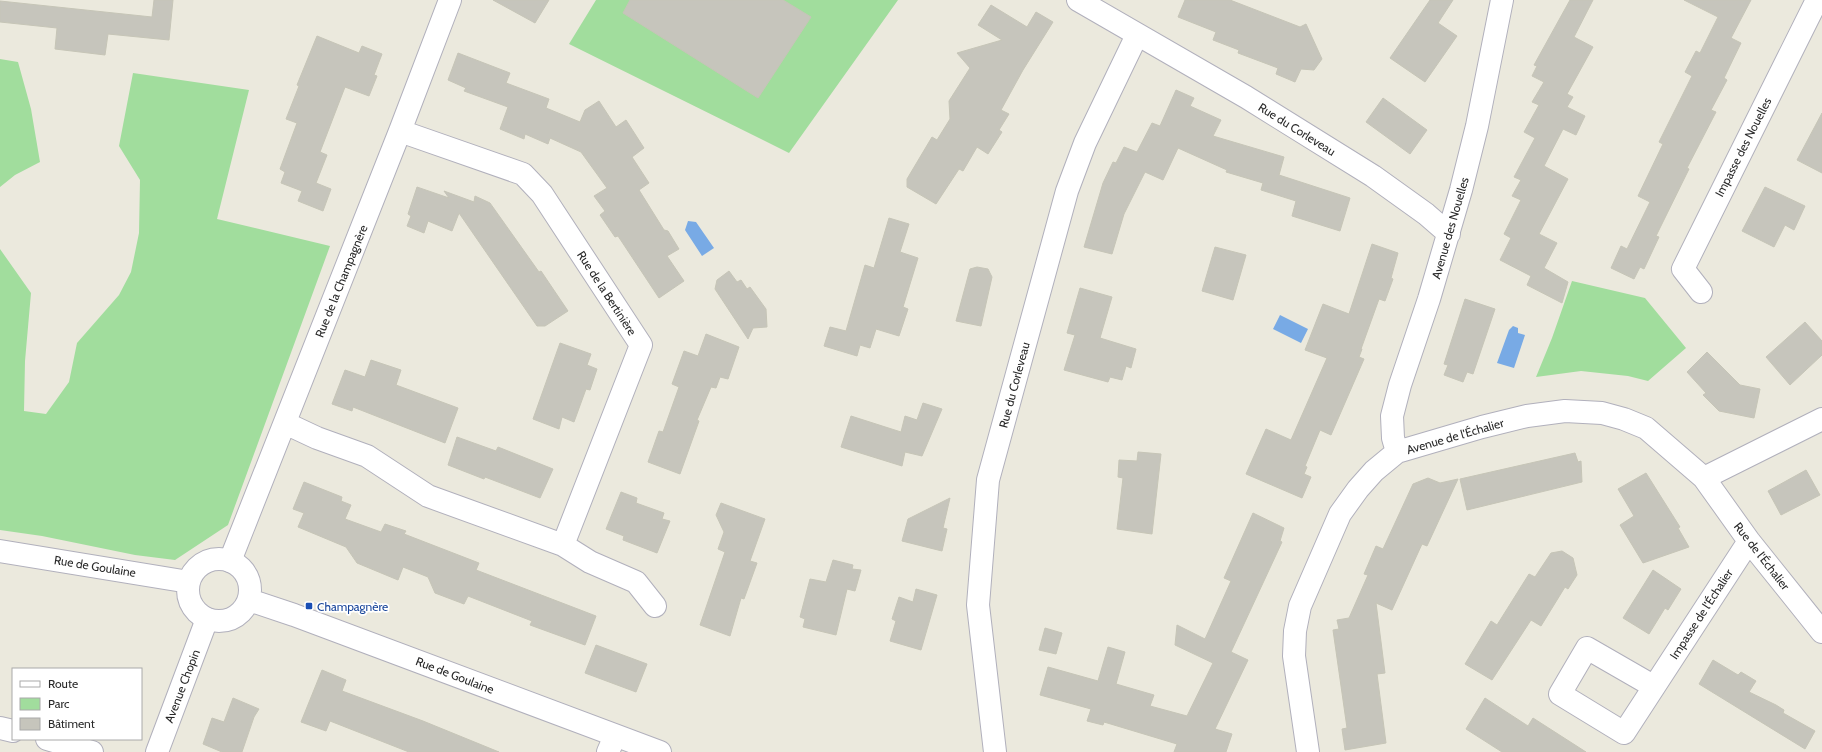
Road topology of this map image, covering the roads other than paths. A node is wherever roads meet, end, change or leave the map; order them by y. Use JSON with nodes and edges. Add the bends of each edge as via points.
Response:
{"nodes":[{"id":1,"x":450,"y":0,"type":"edge"},
{"id":2,"x":1078,"y":0,"type":"edge"},
{"id":3,"x":1502,"y":0,"type":"edge"},
{"id":4,"x":1820,"y":0,"type":"edge"},
{"id":5,"x":1137,"y":35,"type":"junction"},
{"id":6,"x":400,"y":131,"type":"junction"},
{"id":7,"x":1449,"y":234,"type":"junction"},
{"id":8,"x":1701,"y":292,"type":"dead end"},
{"id":9,"x":1822,"y":419,"type":"edge"},
{"id":10,"x":285,"y":423,"type":"junction"},
{"id":11,"x":1396,"y":452,"type":"junction"},
{"id":12,"x":1704,"y":478,"type":"junction"},
{"id":13,"x":1749,"y":541,"type":"junction"},
{"id":14,"x":563,"y":545,"type":"junction"},
{"id":15,"x":0,"y":551,"type":"edge"},
{"id":16,"x":230,"y":561,"type":"junction"},
{"id":17,"x":189,"y":582,"type":"junction"},
{"id":18,"x":249,"y":600,"type":"junction"},
{"id":19,"x":655,"y":606,"type":"dead end"},
{"id":20,"x":207,"y":619,"type":"junction"},
{"id":21,"x":1822,"y":632,"type":"edge"},
{"id":22,"x":1653,"y":686,"type":"dead end"},
{"id":23,"x":0,"y":728,"type":"edge"},
{"id":24,"x":12,"y":731,"type":"edge"},
{"id":25,"x":50,"y":740,"type":"edge"},
{"id":26,"x":611,"y":744,"type":"edge"},
{"id":27,"x":92,"y":752,"type":"edge"},
{"id":28,"x":157,"y":752,"type":"edge"},
{"id":29,"x":660,"y":752,"type":"edge"},
{"id":30,"x":995,"y":752,"type":"edge"},
{"id":31,"x":1308,"y":752,"type":"edge"}],
"edges":[{"from":1,"to":6,"type":"street","name":"Rue de la Champagnère"},
{"from":2,"to":5,"type":"street","name":"Rue du Corleveau"},
{"from":3,"to":7,"type":"street","name":"Avenue des Nouelles","via":[[1477,126]]},
{"from":4,"to":8,"type":"street","name":"Impasse des Nouelles","via":[[1683,269]]},
{"from":5,"to":7,"type":"street","name":"Rue du Corleveau","via":[[1246,97],[1373,176]]},
{"from":5,"to":30,"type":"street","name":"Rue du Corleveau","via":[[1085,143],[1066,191],[988,480],[978,605]]},
{"from":6,"to":10,"type":"street","name":"Rue de la Champagnère"},
{"from":6,"to":14,"type":"street","name":"Rue de la Bertinière","via":[[523,174],[542,194],[641,345]]},
{"from":7,"to":11,"type":"street","name":"Avenue des Nouelles","via":[[1392,416]]},
{"from":9,"to":12,"type":"street"},
{"from":10,"to":14,"type":"street","via":[[316,438],[367,456],[428,496]]},
{"from":10,"to":16,"type":"street","name":"Rue de la Champagnère"},
{"from":11,"to":12,"type":"street","name":"Avenue de l'Échalier","via":[[1526,416],[1565,411],[1602,412],[1646,428]]},
{"from":11,"to":31,"type":"street","name":"Avenue de l'Échalier","via":[[1374,471],[1340,514],[1300,606],[1294,656]]},
{"from":12,"to":13,"type":"street","name":"Rue de l'Échalier"},
{"from":13,"to":21,"type":"street","name":"Rue de l'Échalier"},
{"from":13,"to":22,"type":"street","name":"Impasse de l'Échalier"},
{"from":14,"to":19,"type":"street","via":[[590,562],[636,582]]},
{"from":15,"to":17,"type":"street","name":"Rue de Goulaine"},
{"from":16,"to":17,"type":"street","via":[[210,560],[200,565]]},
{"from":16,"to":18,"type":"street","via":[[245,573],[249,581]]},
{"from":17,"to":20,"type":"street","via":[[188,591],[193,608]]},
{"from":18,"to":20,"type":"street","via":[[244,609],[232,618],[217,622]]},
{"from":18,"to":26,"type":"street","name":"Rue de Goulaine","via":[[294,615]]},
{"from":20,"to":28,"type":"street","name":"Avenue Chopin"},
{"from":23,"to":24,"type":"street"},
{"from":25,"to":27,"type":"street"},
{"from":26,"to":29,"type":"street","name":"Rue de Goulaine"}]}
